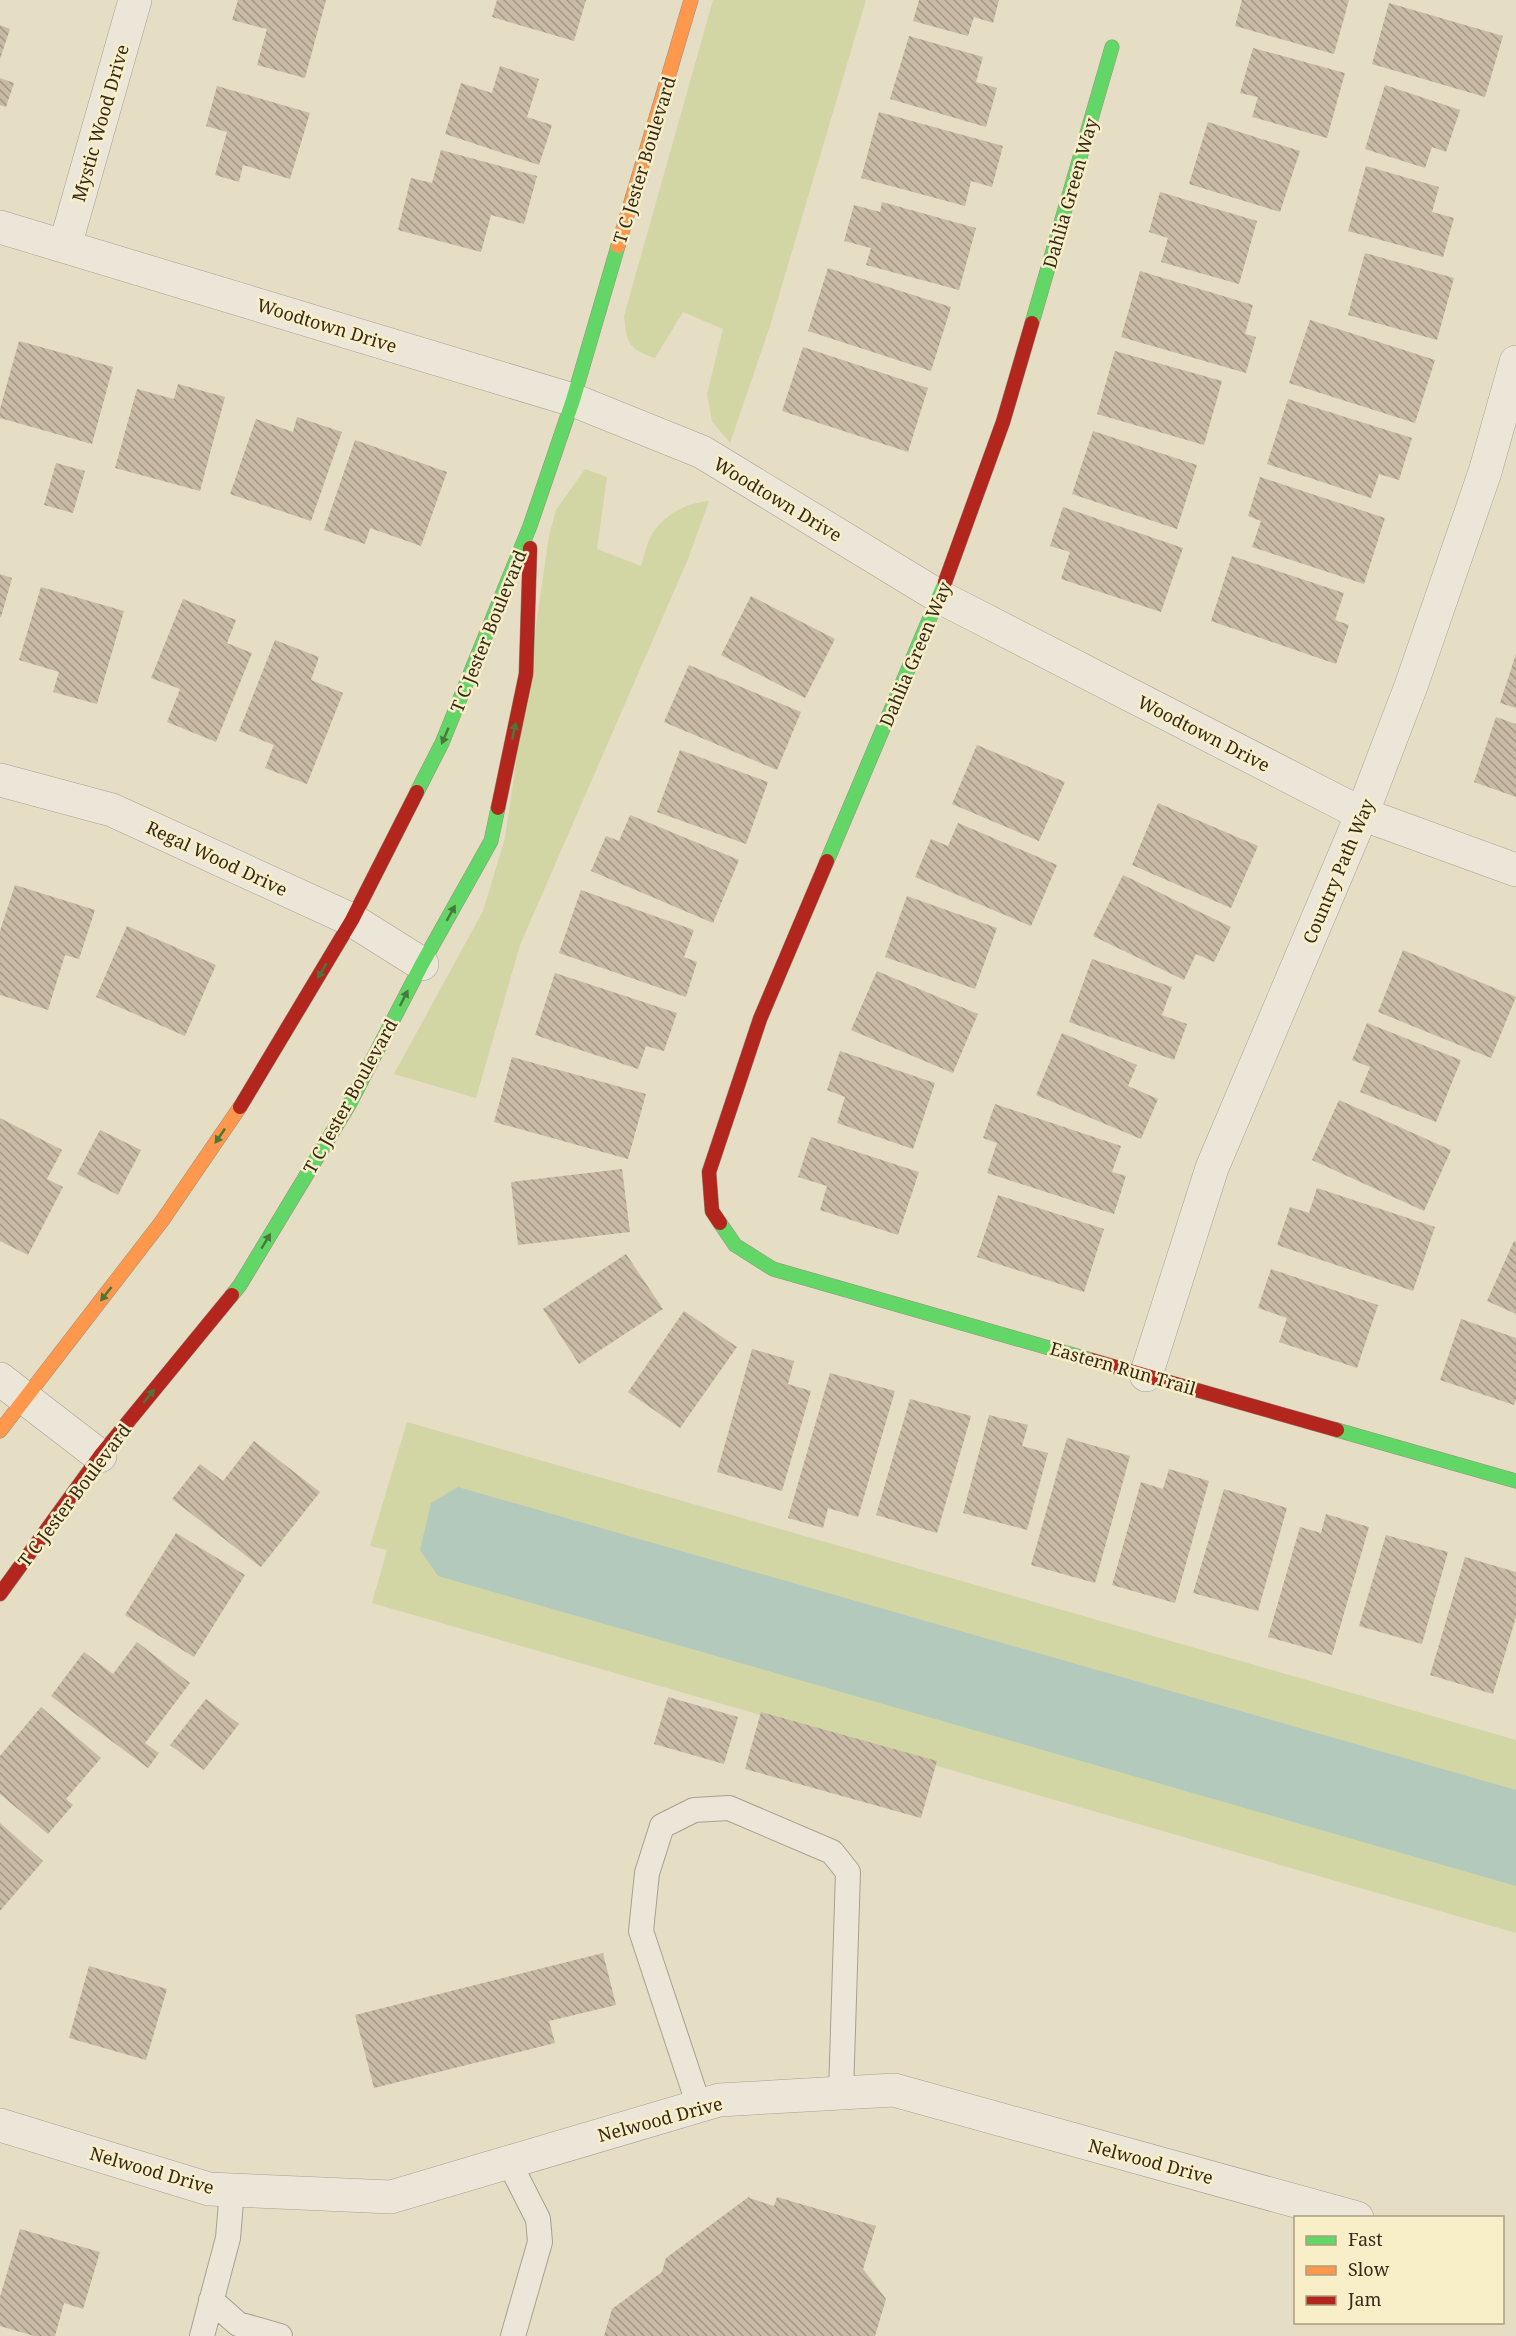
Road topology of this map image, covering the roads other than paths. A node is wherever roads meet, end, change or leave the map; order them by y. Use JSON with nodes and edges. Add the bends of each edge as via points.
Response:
{"nodes":[{"id":1,"x":135,"y":0,"type":"edge"},
{"id":2,"x":691,"y":0,"type":"edge"},
{"id":3,"x":1112,"y":47,"type":"dead end"},
{"id":4,"x":0,"y":227,"type":"edge"},
{"id":5,"x":65,"y":246,"type":"junction"},
{"id":6,"x":1516,"y":362,"type":"edge"},
{"id":7,"x":573,"y":400,"type":"junction"},
{"id":8,"x":530,"y":526,"type":"junction"},
{"id":9,"x":940,"y":597,"type":"junction"},
{"id":10,"x":0,"y":780,"type":"edge"},
{"id":11,"x":1362,"y":814,"type":"junction"},
{"id":12,"x":1516,"y":870,"type":"edge"},
{"id":13,"x":352,"y":920,"type":"junction"},
{"id":14,"x":422,"y":964,"type":"junction"},
{"id":15,"x":735,"y":1245,"type":"joint"},
{"id":16,"x":1146,"y":1375,"type":"junction"},
{"id":17,"x":13,"y":1389,"type":"edge"},
{"id":18,"x":0,"y":1431,"type":"edge"},
{"id":19,"x":100,"y":1456,"type":"junction"},
{"id":20,"x":1516,"y":1481,"type":"edge"},
{"id":21,"x":0,"y":1594,"type":"edge"},
{"id":22,"x":841,"y":2093,"type":"junction"},
{"id":23,"x":699,"y":2106,"type":"junction"},
{"id":24,"x":0,"y":2125,"type":"edge"},
{"id":25,"x":509,"y":2162,"type":"junction"},
{"id":26,"x":232,"y":2190,"type":"junction"},
{"id":27,"x":1353,"y":2216,"type":"edge"},
{"id":28,"x":211,"y":2300,"type":"junction"},
{"id":29,"x":202,"y":2336,"type":"edge"},
{"id":30,"x":280,"y":2336,"type":"edge"},
{"id":31,"x":513,"y":2336,"type":"edge"}],
"edges":[{"from":1,"to":5,"type":"street","name":"Mystic Wood Drive"},
{"from":2,"to":7,"type":"street","name":"T C Jester Boulevard"},
{"from":3,"to":9,"type":"street","name":"Dahlia Green Way","via":[[1003,422]]},
{"from":4,"to":5,"type":"street","name":"Woodtown Drive"},
{"from":5,"to":7,"type":"street","name":"Woodtown Drive"},
{"from":6,"to":11,"type":"street","name":"Country Path Way","via":[[1485,472]]},
{"from":7,"to":8,"type":"street","name":"T C Jester Boulevard"},
{"from":7,"to":9,"type":"street","name":"Woodtown Drive","via":[[702,452]]},
{"from":8,"to":13,"type":"street","name":"T C Jester Boulevard","one_way":true,"via":[[442,743]]},
{"from":14,"to":8,"type":"street","name":"T C Jester Boulevard","one_way":true,"via":[[491,841],[526,674]]},
{"from":9,"to":11,"type":"street","name":"Woodtown Drive"},
{"from":9,"to":15,"type":"street","name":"Dahlia Green Way","via":[[760,1019],[709,1172],[712,1211]]},
{"from":10,"to":13,"type":"street","name":"Regal Wood Drive","via":[[112,810]]},
{"from":11,"to":12,"type":"street","name":"Woodtown Drive"},
{"from":11,"to":16,"type":"street","name":"Country Path Way","via":[[1212,1168]]},
{"from":13,"to":14,"type":"street","name":"Regal Wood Drive"},
{"from":13,"to":17,"type":"street","name":"T C Jester Boulevard","one_way":true,"via":[[255,1084],[162,1221]]},
{"from":19,"to":14,"type":"street","name":"T C Jester Boulevard","one_way":true,"via":[[240,1285],[350,1103]]},
{"from":15,"to":16,"type":"street","name":"Eastern Run Trail","via":[[773,1269]]},
{"from":16,"to":20,"type":"street","name":"Eastern Run Trail"},
{"from":17,"to":18,"type":"street","name":"T C Jester Boulevard"},
{"from":17,"to":19,"type":"street"},
{"from":19,"to":21,"type":"street","name":"T C Jester Boulevard"},
{"from":22,"to":23,"type":"street","name":"Nelwood Drive","via":[[719,2100]]},
{"from":22,"to":23,"type":"lane","via":[[848,1872],[832,1852],[729,1808],[694,1810],[662,1827],[646,1873],[641,1931]]},
{"from":22,"to":27,"type":"street","name":"Nelwood Drive","via":[[894,2090]]},
{"from":23,"to":25,"type":"street","name":"Nelwood Drive"},
{"from":24,"to":26,"type":"street","name":"Nelwood Drive","via":[[209,2189]]},
{"from":25,"to":26,"type":"street","name":"Nelwood Drive","via":[[391,2197]]},
{"from":25,"to":31,"type":"lane","via":[[538,2218],[540,2242]]},
{"from":26,"to":28,"type":"lane","via":[[228,2238]]},
{"from":28,"to":29,"type":"lane"},
{"from":28,"to":30,"type":"lane","via":[[238,2325]]}]}
